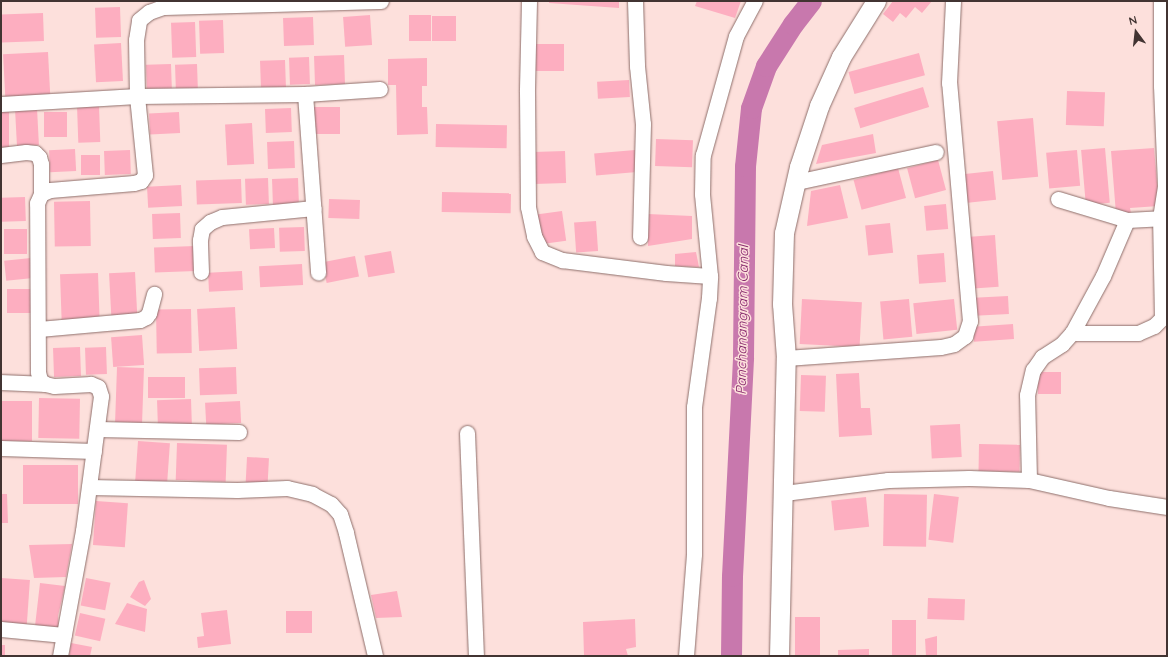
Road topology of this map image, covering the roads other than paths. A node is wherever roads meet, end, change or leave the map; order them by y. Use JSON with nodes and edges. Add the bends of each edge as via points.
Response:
{"nodes":[{"id":1,"x":381,"y":1,"type":"edge"},
{"id":2,"x":529,"y":1,"type":"edge"},
{"id":3,"x":635,"y":1,"type":"edge"},
{"id":4,"x":755,"y":1,"type":"edge"},
{"id":5,"x":876,"y":1,"type":"edge"},
{"id":6,"x":953,"y":1,"type":"edge"},
{"id":7,"x":1161,"y":1,"type":"edge"},
{"id":8,"x":380,"y":89,"type":"dead end"},
{"id":9,"x":305,"y":94,"type":"junction"},
{"id":10,"x":137,"y":96,"type":"junction"},
{"id":11,"x":1,"y":104,"type":"edge"},
{"id":12,"x":936,"y":152,"type":"dead end"},
{"id":13,"x":1,"y":155,"type":"edge"},
{"id":14,"x":796,"y":182,"type":"junction"},
{"id":15,"x":41,"y":194,"type":"junction"},
{"id":16,"x":1058,"y":199,"type":"dead end"},
{"id":17,"x":314,"y":208,"type":"junction"},
{"id":18,"x":1128,"y":220,"type":"junction"},
{"id":19,"x":1164,"y":220,"type":"edge"},
{"id":20,"x":640,"y":237,"type":"dead end"},
{"id":21,"x":201,"y":272,"type":"dead end"},
{"id":22,"x":318,"y":273,"type":"dead end"},
{"id":23,"x":710,"y":276,"type":"junction"},
{"id":24,"x":154,"y":294,"type":"dead end"},
{"id":25,"x":1164,"y":318,"type":"edge"},
{"id":26,"x":38,"y":329,"type":"junction"},
{"id":27,"x":1072,"y":333,"type":"junction"},
{"id":28,"x":786,"y":358,"type":"junction"},
{"id":29,"x":1,"y":382,"type":"edge"},
{"id":30,"x":45,"y":384,"type":"junction"},
{"id":31,"x":97,"y":429,"type":"junction"},
{"id":32,"x":239,"y":432,"type":"dead end"},
{"id":33,"x":467,"y":433,"type":"dead end"},
{"id":34,"x":1,"y":448,"type":"edge"},
{"id":35,"x":94,"y":451,"type":"junction"},
{"id":36,"x":1029,"y":480,"type":"junction"},
{"id":37,"x":88,"y":487,"type":"junction"},
{"id":38,"x":784,"y":493,"type":"junction"},
{"id":39,"x":1167,"y":507,"type":"edge"},
{"id":40,"x":1,"y":629,"type":"edge"},
{"id":41,"x":64,"y":635,"type":"junction"},
{"id":42,"x":60,"y":656,"type":"edge"},
{"id":43,"x":375,"y":656,"type":"edge"},
{"id":44,"x":476,"y":656,"type":"edge"},
{"id":45,"x":686,"y":656,"type":"edge"},
{"id":46,"x":779,"y":656,"type":"edge"}],
"edges":[{"from":1,"to":10,"type":"street","via":[[163,7],[149,12],[138,20]]},
{"from":2,"to":23,"type":"street","via":[[528,207],[534,236],[542,252],[562,260]]},
{"from":3,"to":20,"type":"street","via":[[637,66],[643,124]]},
{"from":4,"to":23,"type":"street","via":[[736,36],[703,155],[702,194]]},
{"from":5,"to":14,"type":"street","via":[[833,74],[808,137]]},
{"from":6,"to":28,"type":"street","via":[[949,83],[970,321],[965,336],[954,344],[940,347]]},
{"from":7,"to":19,"type":"street","via":[[1160,78]]},
{"from":8,"to":9,"type":"street"},
{"from":9,"to":10,"type":"street"},
{"from":9,"to":17,"type":"street"},
{"from":10,"to":11,"type":"street"},
{"from":10,"to":15,"type":"street","via":[[145,175],[141,181],[50,190]]},
{"from":12,"to":14,"type":"street"},
{"from":13,"to":15,"type":"street","via":[[35,153],[41,164]]},
{"from":14,"to":28,"type":"street","via":[[784,233],[782,304]]},
{"from":15,"to":26,"type":"street","via":[[37,203]]},
{"from":16,"to":18,"type":"street"},
{"from":17,"to":21,"type":"street","via":[[222,217],[210,222],[202,229],[200,240]]},
{"from":17,"to":22,"type":"street"},
{"from":18,"to":19,"type":"street"},
{"from":18,"to":27,"type":"street","via":[[1103,276]]},
{"from":19,"to":25,"type":"street"},
{"from":23,"to":45,"type":"street","via":[[706,328],[694,407],[694,554]]},
{"from":24,"to":26,"type":"street","via":[[149,313],[140,320]]},
{"from":25,"to":27,"type":"street","via":[[1138,333]]},
{"from":26,"to":30,"type":"street","via":[[38,372],[40,380]]},
{"from":27,"to":36,"type":"street","via":[[1062,344],[1042,357],[1033,370],[1027,395]]},
{"from":28,"to":38,"type":"street"},
{"from":29,"to":30,"type":"street"},
{"from":30,"to":31,"type":"street","via":[[91,384],[98,387],[102,396]]},
{"from":31,"to":32,"type":"street"},
{"from":31,"to":35,"type":"street"},
{"from":33,"to":44,"type":"street"},
{"from":34,"to":35,"type":"street"},
{"from":35,"to":37,"type":"street"},
{"from":36,"to":38,"type":"street","via":[[888,480]]},
{"from":36,"to":39,"type":"street","via":[[1109,498]]},
{"from":37,"to":41,"type":"street","via":[[83,531]]},
{"from":37,"to":43,"type":"street","via":[[237,490],[287,488],[312,494],[331,504],[340,514],[346,533]]},
{"from":38,"to":46,"type":"street"},
{"from":40,"to":41,"type":"street"},
{"from":41,"to":42,"type":"street"}]}
